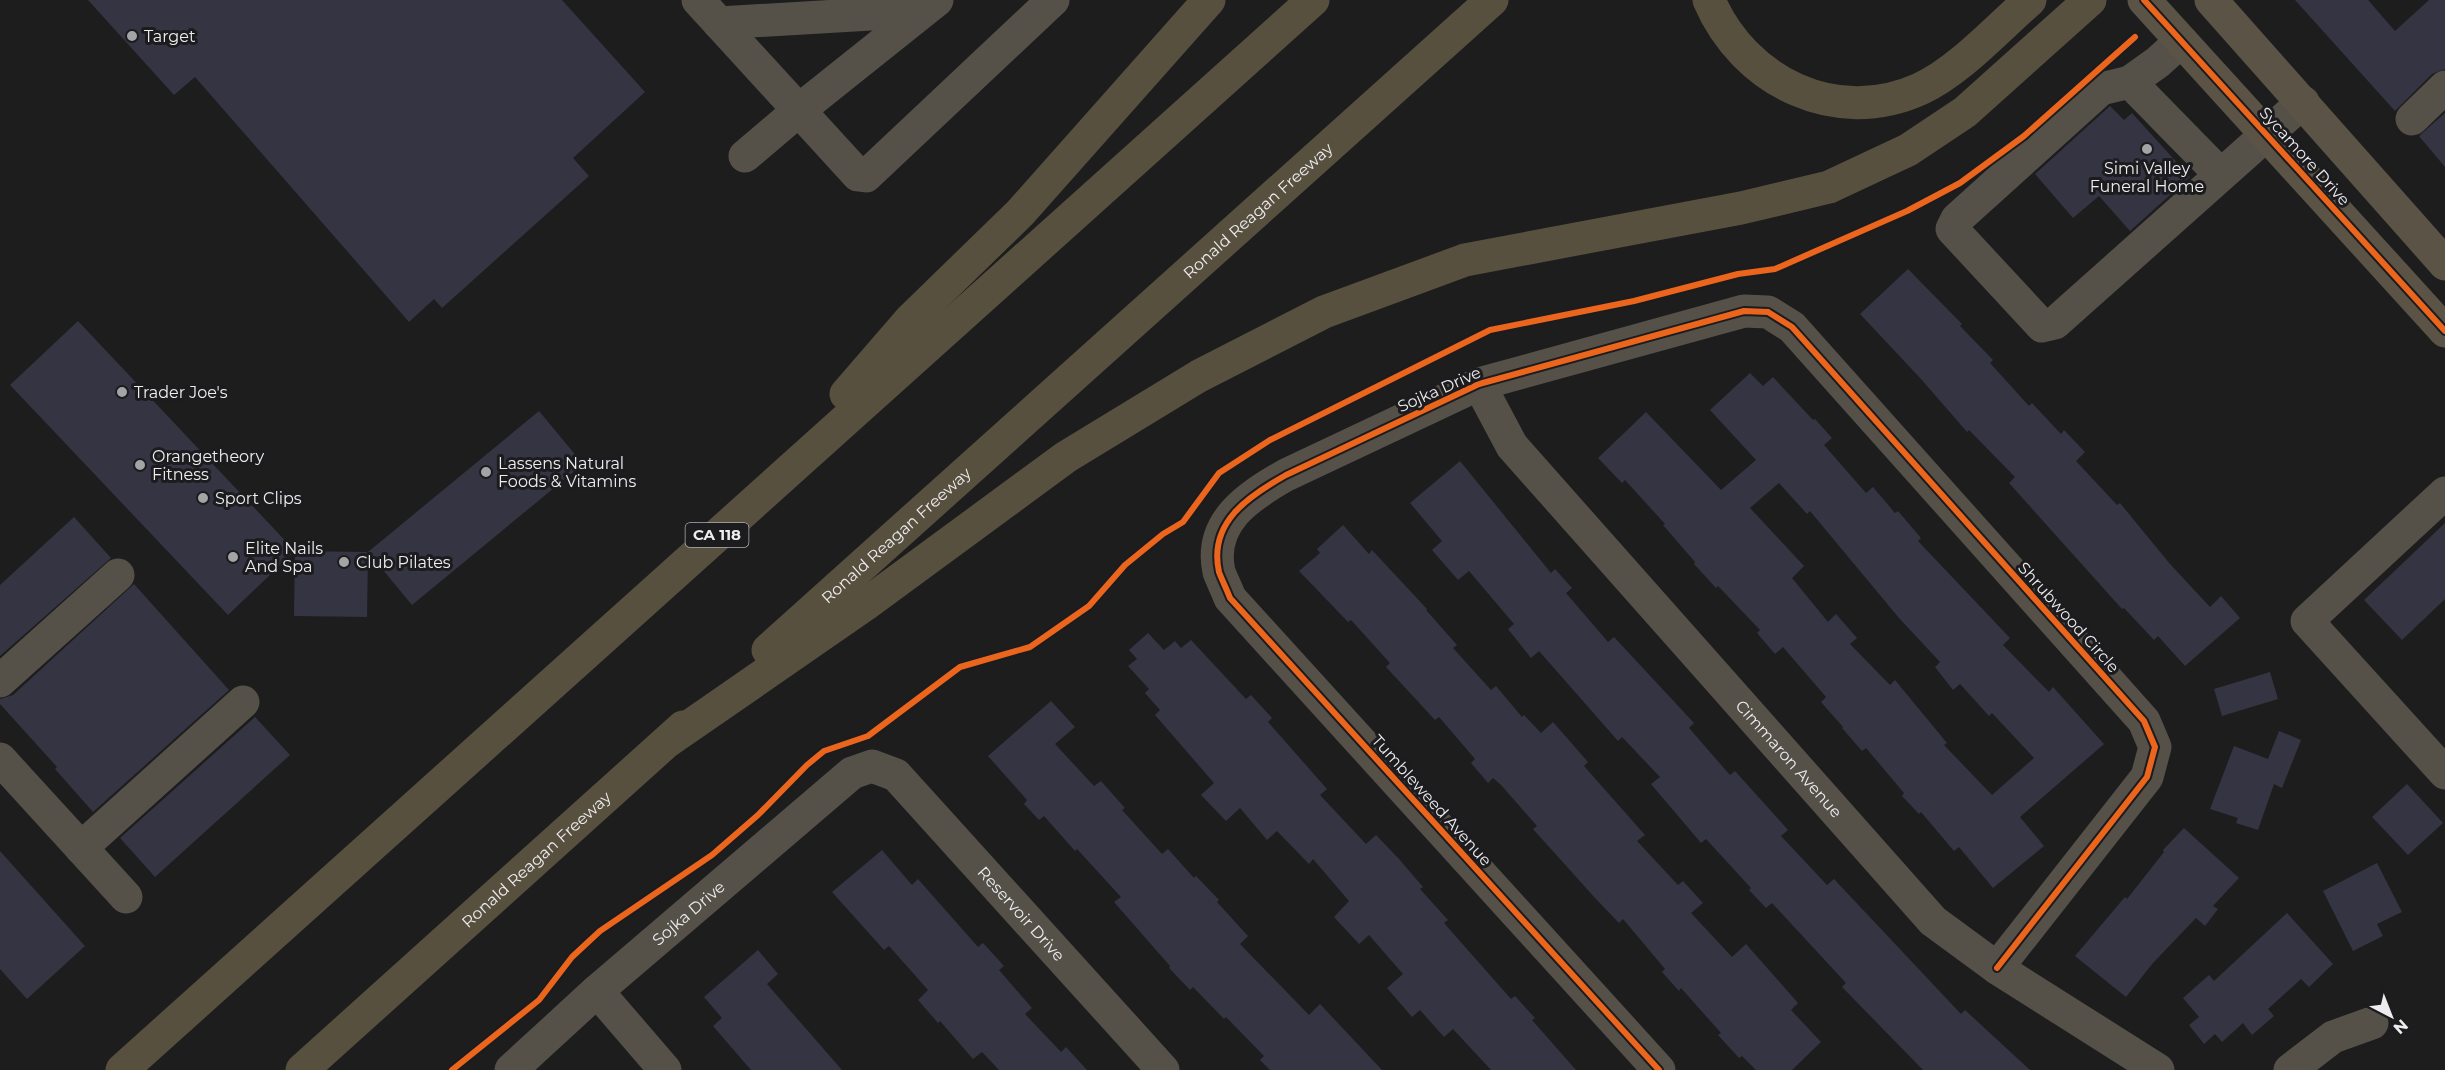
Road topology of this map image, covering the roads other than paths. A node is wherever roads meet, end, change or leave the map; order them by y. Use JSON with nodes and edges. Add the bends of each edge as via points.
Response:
{"nodes":[{"id":1,"x":1053,"y":0,"type":"edge"},
{"id":2,"x":1209,"y":0,"type":"edge"},
{"id":3,"x":1313,"y":0,"type":"edge"},
{"id":4,"x":1492,"y":0,"type":"edge"},
{"id":5,"x":1709,"y":0,"type":"edge"},
{"id":6,"x":2030,"y":0,"type":"edge"},
{"id":7,"x":2090,"y":0,"type":"edge"},
{"id":8,"x":2144,"y":0,"type":"edge"},
{"id":9,"x":2211,"y":0,"type":"edge"},
{"id":10,"x":929,"y":6,"type":"edge"},
{"id":11,"x":708,"y":11,"type":"edge"},
{"id":12,"x":2181,"y":41,"type":"junction"},
{"id":13,"x":2130,"y":82,"type":"junction"},
{"id":14,"x":2445,"y":87,"type":"edge"},
{"id":15,"x":2303,"y":102,"type":"junction"},
{"id":16,"x":798,"y":111,"type":"junction"},
{"id":17,"x":2412,"y":119,"type":"dead end"},
{"id":18,"x":2267,"y":134,"type":"junction"},
{"id":19,"x":745,"y":156,"type":"dead end"},
{"id":20,"x":2220,"y":174,"type":"junction"},
{"id":21,"x":2445,"y":264,"type":"edge"},
{"id":22,"x":1768,"y":312,"type":"joint"},
{"id":23,"x":2445,"y":331,"type":"edge"},
{"id":24,"x":1479,"y":384,"type":"junction"},
{"id":25,"x":2445,"y":493,"type":"edge"},
{"id":26,"x":749,"y":506,"type":"junction"},
{"id":27,"x":1221,"y":534,"type":"joint"},
{"id":28,"x":118,"y":575,"type":"dead end"},
{"id":29,"x":0,"y":681,"type":"edge"},
{"id":30,"x":243,"y":702,"type":"dead end"},
{"id":31,"x":668,"y":741,"type":"junction"},
{"id":32,"x":0,"y":759,"type":"edge"},
{"id":33,"x":872,"y":765,"type":"joint"},
{"id":34,"x":2445,"y":773,"type":"edge"},
{"id":35,"x":81,"y":848,"type":"junction"},
{"id":36,"x":126,"y":897,"type":"dead end"},
{"id":37,"x":1997,"y":968,"type":"junction"},
{"id":38,"x":597,"y":991,"type":"junction"},
{"id":39,"x":2372,"y":1023,"type":"dead end"},
{"id":40,"x":123,"y":1070,"type":"edge"},
{"id":41,"x":302,"y":1070,"type":"edge"},
{"id":42,"x":511,"y":1070,"type":"edge"},
{"id":43,"x":665,"y":1070,"type":"edge"},
{"id":44,"x":1163,"y":1070,"type":"edge"},
{"id":45,"x":1659,"y":1070,"type":"edge"},
{"id":46,"x":2158,"y":1070,"type":"edge"},
{"id":47,"x":2290,"y":1070,"type":"edge"}],
"edges":[{"from":1,"to":16,"type":"street","via":[[866,176],[858,175]]},
{"from":2,"to":26,"type":"highway","via":[[1020,213],[910,321]]},
{"from":3,"to":26,"type":"highway","number":"CA 118"},
{"from":4,"to":31,"type":"highway","name":"Ronald Reagan Freeway"},
{"from":5,"to":6,"type":"highway","via":[[1738,46],[1761,70],[1790,88],[1820,99],[1854,103],[1885,100],[1920,89],[1947,73]]},
{"from":7,"to":31,"type":"highway","via":[[1965,112],[1908,150],[1829,187],[1742,208],[1465,260],[1324,312],[1199,376],[1066,457],[866,604]]},
{"from":8,"to":12,"type":"main road","name":"Sycamore Drive"},
{"from":9,"to":15,"type":"main road","name":"Sycamore Drive"},
{"from":10,"to":11,"type":"street"},
{"from":10,"to":16,"type":"street"},
{"from":11,"to":16,"type":"street"},
{"from":12,"to":13,"type":"street"},
{"from":12,"to":18,"type":"main road","name":"Sycamore Drive"},
{"from":13,"to":20,"type":"street"},
{"from":13,"to":20,"type":"street","via":[[2101,89],[1957,219],[1952,229],[2042,326],[2055,323]]},
{"from":14,"to":17,"type":"street"},
{"from":15,"to":18,"type":"street"},
{"from":15,"to":21,"type":"main road","name":"Sycamore Drive"},
{"from":16,"to":19,"type":"street"},
{"from":18,"to":20,"type":"street"},
{"from":18,"to":23,"type":"main road","name":"Sycamore Drive"},
{"from":22,"to":24,"type":"street","name":"Sojka Drive","via":[[1744,311]]},
{"from":22,"to":37,"type":"street","name":"Shrubwood Circle","via":[[1792,327],[2144,721],[2154,747],[2147,777]]},
{"from":24,"to":27,"type":"street","name":"Sojka Drive","via":[[1266,486],[1229,517]]},
{"from":24,"to":37,"type":"street","name":"Cimmaron Avenue","via":[[1512,446],[1933,921]]},
{"from":25,"to":34,"type":"street","via":[[2307,621]]},
{"from":26,"to":40,"type":"highway","number":"CA 118"},
{"from":27,"to":45,"type":"street","name":"Tumbleweed Avenue","via":[[1220,572],[1230,598]]},
{"from":28,"to":29,"type":"street"},
{"from":30,"to":35,"type":"street"},
{"from":31,"to":41,"type":"highway","name":"Ronald Reagan Freeway"},
{"from":32,"to":35,"type":"street"},
{"from":33,"to":38,"type":"street","name":"Sojka Drive","via":[[852,773]]},
{"from":33,"to":44,"type":"street","name":"Reservoir Drive","via":[[896,775]]},
{"from":35,"to":36,"type":"street"},
{"from":37,"to":46,"type":"street","name":"Cimmaron Avenue"},
{"from":38,"to":42,"type":"street","name":"Sojka Drive"},
{"from":38,"to":43,"type":"street"},
{"from":39,"to":47,"type":"street","via":[[2332,1037]]}]}
